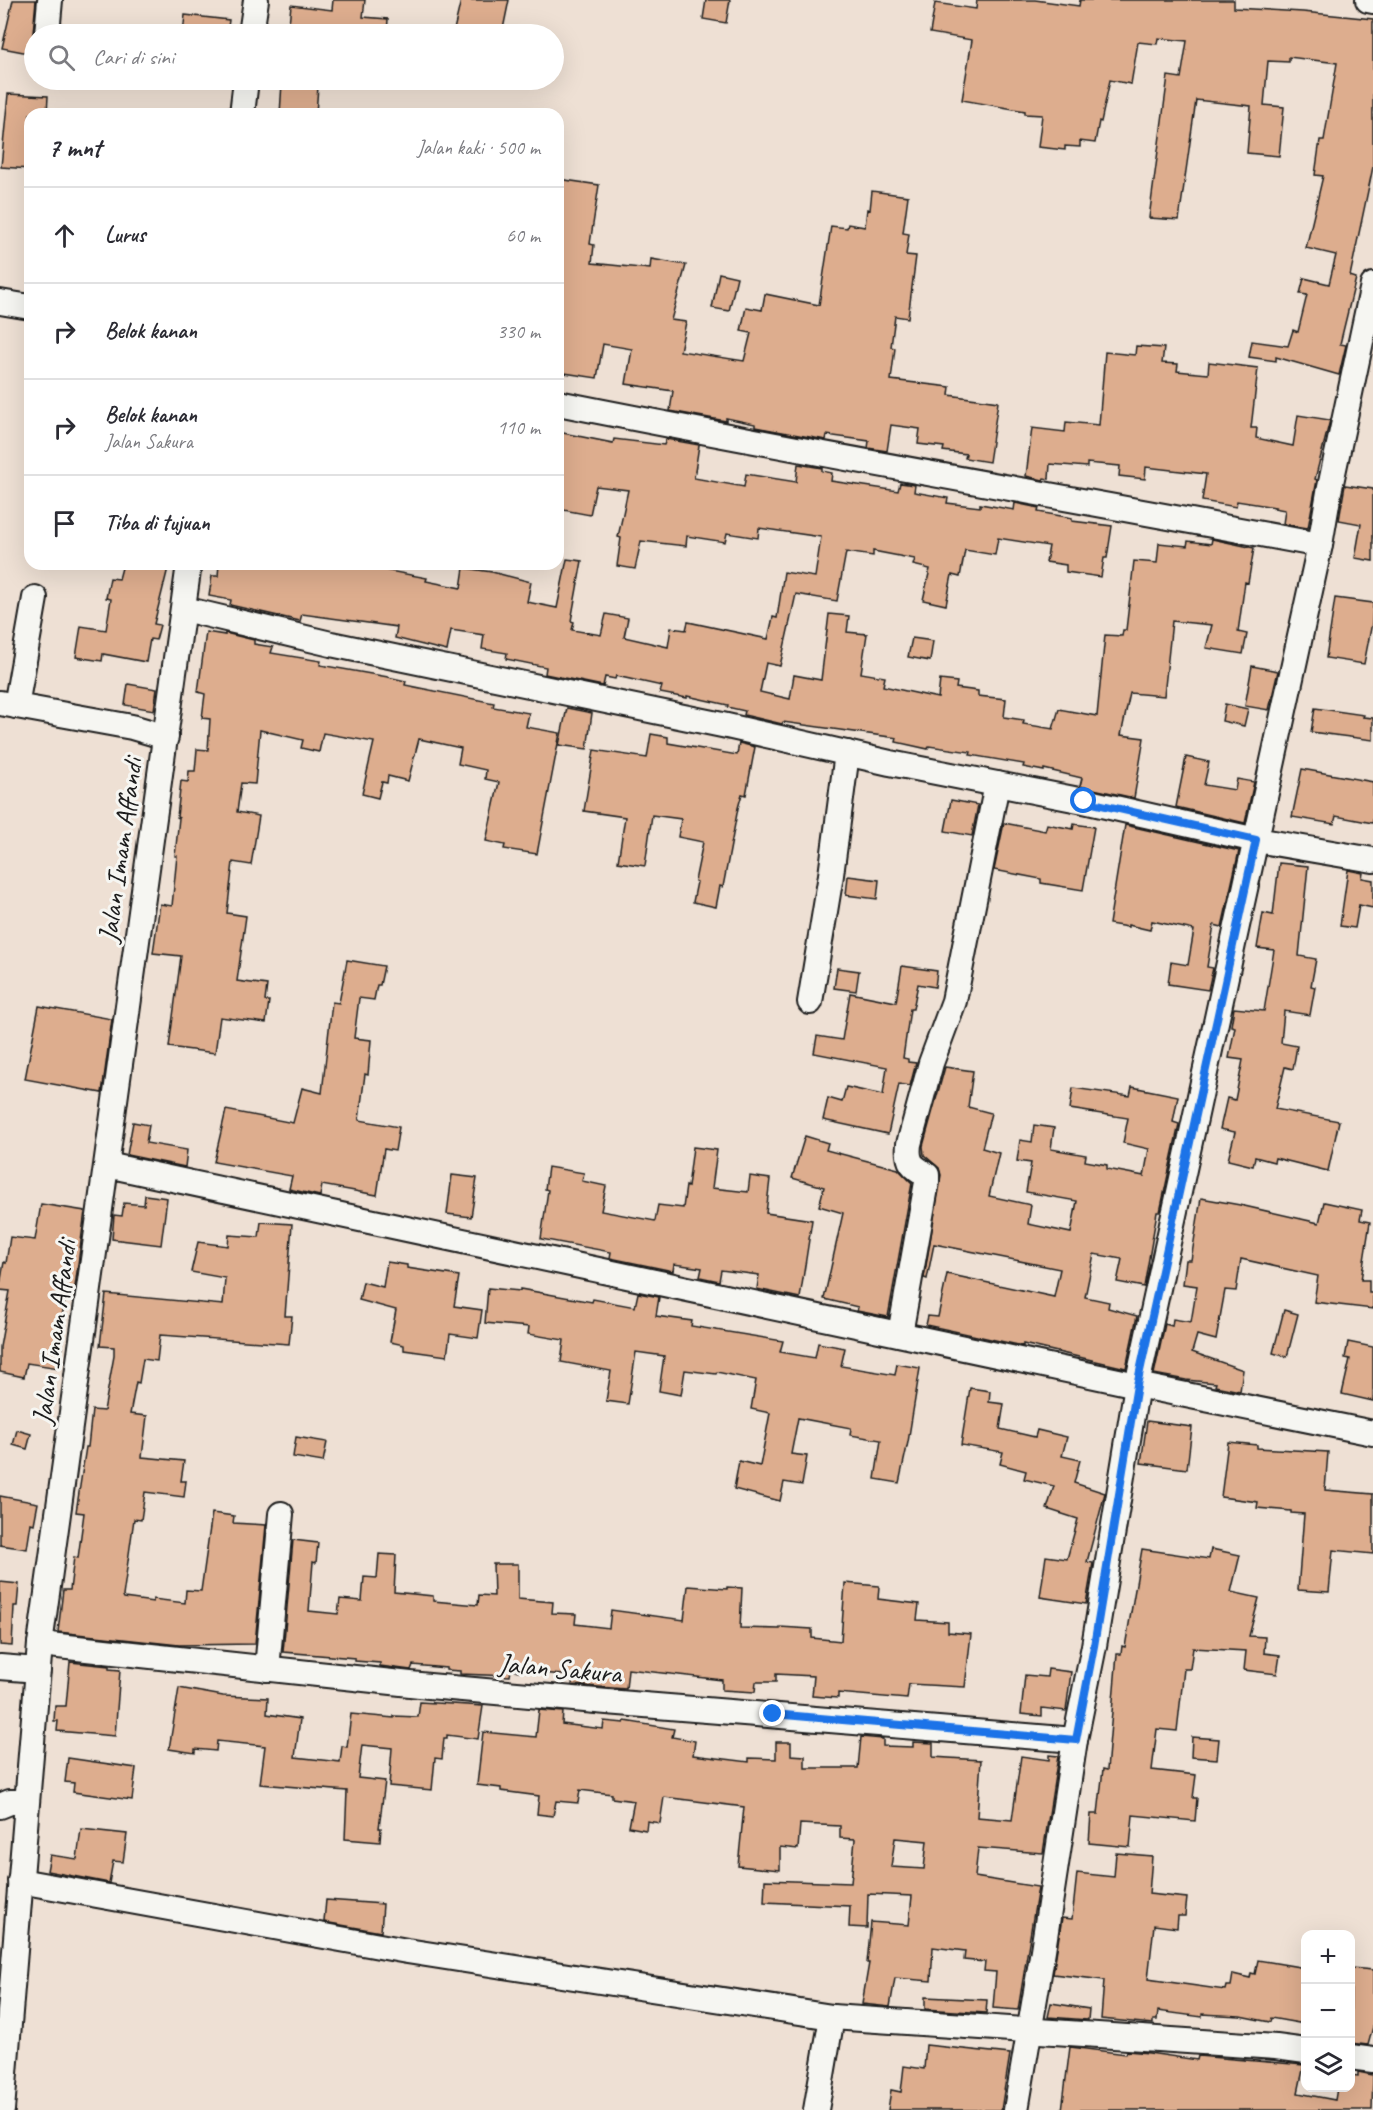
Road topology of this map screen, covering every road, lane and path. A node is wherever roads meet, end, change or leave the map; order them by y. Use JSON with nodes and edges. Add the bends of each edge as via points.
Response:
{"nodes":[{"id":1,"x":50,"y":0,"type":"edge"},
{"id":2,"x":256,"y":0,"type":"edge"},
{"id":3,"x":1368,"y":0,"type":"edge"},
{"id":4,"x":1373,"y":1,"type":"edge"},
{"id":5,"x":48,"y":24,"type":"edge"},
{"id":6,"x":252,"y":24,"type":"edge"},
{"id":7,"x":245,"y":90,"type":"edge"},
{"id":8,"x":243,"y":108,"type":"edge"},
{"id":9,"x":1373,"y":285,"type":"edge"},
{"id":10,"x":0,"y":302,"type":"edge"},
{"id":11,"x":24,"y":306,"type":"edge"},
{"id":12,"x":564,"y":404,"type":"edge"},
{"id":13,"x":1320,"y":544,"type":"junction"},
{"id":14,"x":188,"y":570,"type":"edge"},
{"id":15,"x":35,"y":598,"type":"dead end"},
{"id":16,"x":184,"y":609,"type":"junction"},
{"id":17,"x":8,"y":705,"type":"edge"},
{"id":18,"x":166,"y":736,"type":"junction"},
{"id":19,"x":847,"y":753,"type":"junction"},
{"id":20,"x":997,"y":784,"type":"junction"},
{"id":21,"x":1256,"y":840,"type":"junction"},
{"id":22,"x":1373,"y":860,"type":"edge"},
{"id":23,"x":810,"y":1002,"type":"dead end"},
{"id":24,"x":107,"y":1165,"type":"junction"},
{"id":25,"x":900,"y":1334,"type":"junction"},
{"id":26,"x":1137,"y":1385,"type":"junction"},
{"id":27,"x":1373,"y":1433,"type":"edge"},
{"id":28,"x":281,"y":1514,"type":"dead end"},
{"id":29,"x":40,"y":1644,"type":"junction"},
{"id":30,"x":0,"y":1667,"type":"edge"},
{"id":31,"x":267,"y":1669,"type":"junction"},
{"id":32,"x":38,"y":1670,"type":"junction"},
{"id":33,"x":1076,"y":1740,"type":"junction"},
{"id":34,"x":26,"y":1802,"type":"junction"},
{"id":35,"x":0,"y":1806,"type":"edge"},
{"id":36,"x":20,"y":1881,"type":"junction"},
{"id":37,"x":832,"y":2017,"type":"junction"},
{"id":38,"x":1030,"y":2030,"type":"junction"},
{"id":39,"x":1301,"y":2051,"type":"edge"},
{"id":40,"x":1355,"y":2058,"type":"edge"},
{"id":41,"x":1373,"y":2060,"type":"edge"},
{"id":42,"x":2,"y":2110,"type":"edge"},
{"id":43,"x":816,"y":2110,"type":"edge"},
{"id":44,"x":1016,"y":2110,"type":"edge"}],
"edges":[{"from":1,"to":5,"type":"street"},
{"from":2,"to":6,"type":"street"},
{"from":3,"to":4,"type":"street"},
{"from":7,"to":8,"type":"street"},
{"from":9,"to":13,"type":"street"},
{"from":10,"to":11,"type":"street"},
{"from":12,"to":13,"type":"street"},
{"from":13,"to":21,"type":"street"},
{"from":14,"to":16,"type":"street","name":"Jalan Imam Affandi"},
{"from":15,"to":17,"type":"street"},
{"from":16,"to":18,"type":"street","name":"Jalan Imam Affandi"},
{"from":16,"to":19,"type":"street","via":[[331,644]]},
{"from":17,"to":18,"type":"street"},
{"from":18,"to":24,"type":"street","name":"Jalan Imam Affandi"},
{"from":19,"to":20,"type":"street"},
{"from":19,"to":23,"type":"street"},
{"from":20,"to":21,"type":"street"},
{"from":20,"to":25,"type":"street","via":[[954,1001],[931,1063],[909,1144],[911,1164],[927,1175],[927,1182]]},
{"from":21,"to":22,"type":"street"},
{"from":21,"to":26,"type":"street"},
{"from":24,"to":25,"type":"street"},
{"from":24,"to":29,"type":"street","name":"Jalan Imam Affandi"},
{"from":25,"to":26,"type":"street"},
{"from":26,"to":27,"type":"street"},
{"from":26,"to":33,"type":"street"},
{"from":28,"to":31,"type":"street"},
{"from":29,"to":31,"type":"street","name":"Jalan Sakura"},
{"from":29,"to":32,"type":"street","name":"Jalan Imam Affandi"},
{"from":30,"to":32,"type":"street"},
{"from":31,"to":33,"type":"street","name":"Jalan Sakura","via":[[607,1702]]},
{"from":32,"to":34,"type":"street","name":"Jalan Imam Affandi"},
{"from":33,"to":38,"type":"street"},
{"from":34,"to":35,"type":"street"},
{"from":34,"to":36,"type":"street","name":"Jalan Imam Affandi"},
{"from":36,"to":37,"type":"street","via":[[407,1951]]},
{"from":36,"to":42,"type":"street","name":"Jalan Imam Affandi"},
{"from":37,"to":38,"type":"street"},
{"from":37,"to":43,"type":"street"},
{"from":38,"to":39,"type":"street"},
{"from":38,"to":44,"type":"street"},
{"from":40,"to":41,"type":"street"}]}
